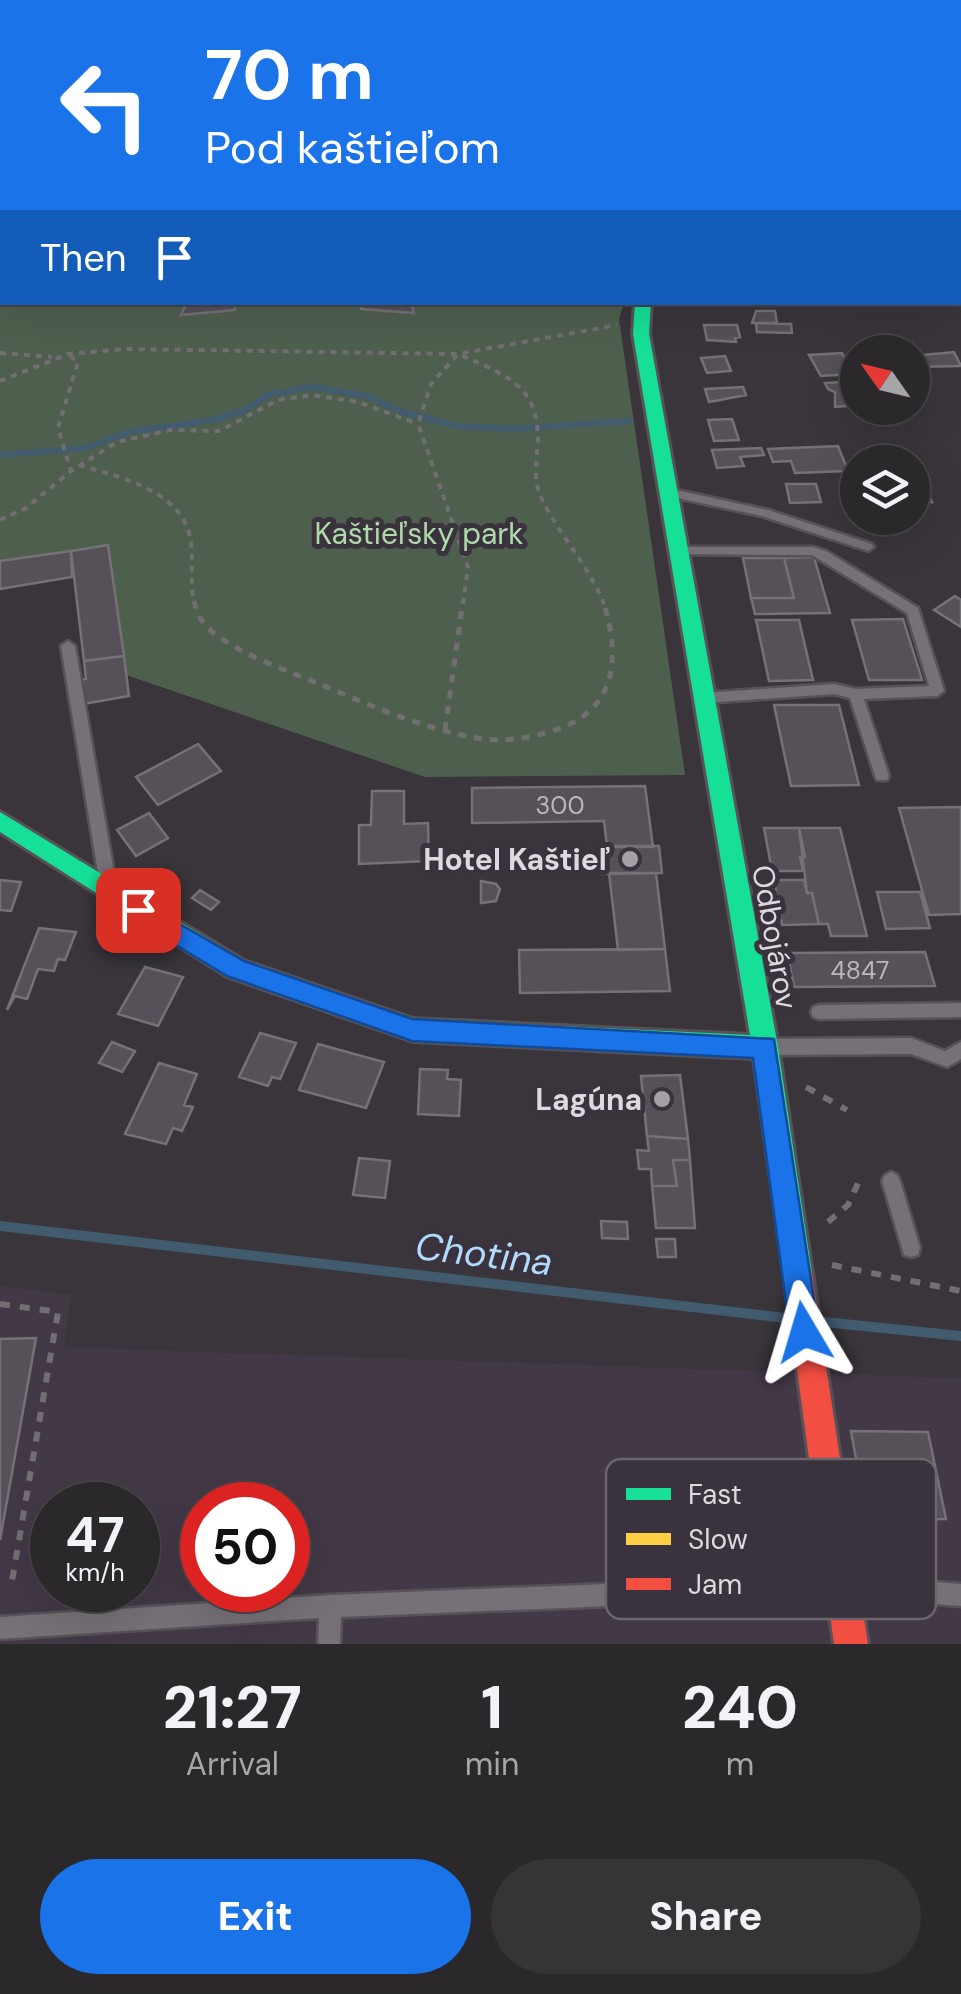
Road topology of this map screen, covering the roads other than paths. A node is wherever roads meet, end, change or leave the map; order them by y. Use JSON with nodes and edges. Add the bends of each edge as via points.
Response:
{"nodes":[{"id":1,"x":643,"y":305,"type":"edge"},
{"id":2,"x":667,"y":492,"type":"junction"},
{"id":3,"x":868,"y":547,"type":"dead end"},
{"id":4,"x":677,"y":551,"type":"junction"},
{"id":5,"x":68,"y":646,"type":"dead end"},
{"id":6,"x":856,"y":694,"type":"junction"},
{"id":7,"x":702,"y":698,"type":"junction"},
{"id":8,"x":882,"y":776,"type":"dead end"},
{"id":9,"x":0,"y":821,"type":"edge"},
{"id":10,"x":110,"y":892,"type":"junction"},
{"id":11,"x":820,"y":1012,"type":"dead end"},
{"id":12,"x":960,"y":1015,"type":"edge"},
{"id":13,"x":765,"y":1047,"type":"junction"},
{"id":14,"x":954,"y":1054,"type":"edge"},
{"id":15,"x":961,"y":1074,"type":"edge"},
{"id":16,"x":891,"y":1181,"type":"dead end"},
{"id":17,"x":911,"y":1248,"type":"dead end"},
{"id":18,"x":822,"y":1459,"type":"edge"},
{"id":19,"x":936,"y":1593,"type":"edge"},
{"id":20,"x":606,"y":1595,"type":"edge"},
{"id":21,"x":961,"y":1595,"type":"edge"},
{"id":22,"x":330,"y":1606,"type":"junction"},
{"id":23,"x":846,"y":1619,"type":"edge"},
{"id":24,"x":0,"y":1628,"type":"edge"},
{"id":25,"x":328,"y":1644,"type":"edge"},
{"id":26,"x":850,"y":1644,"type":"edge"}],
"edges":[{"from":1,"to":2,"type":"main road","name":"Odbojárov","via":[[641,334]]},
{"from":2,"to":3,"type":"lane","via":[[764,512]]},
{"from":2,"to":4,"type":"main road","name":"Odbojárov"},
{"from":4,"to":6,"type":"lane","via":[[813,550],[912,611],[938,691]]},
{"from":4,"to":7,"type":"main road","name":"Odbojárov"},
{"from":5,"to":10,"type":"lane"},
{"from":6,"to":7,"type":"lane","via":[[834,689]]},
{"from":6,"to":8,"type":"lane"},
{"from":7,"to":13,"type":"main road","name":"Odbojárov"},
{"from":9,"to":10,"type":"main road"},
{"from":10,"to":13,"type":"main road","via":[[236,969],[412,1030]]},
{"from":11,"to":12,"type":"lane"},
{"from":13,"to":14,"type":"lane","via":[[911,1046]]},
{"from":13,"to":18,"type":"main road","name":"Odbojárov"},
{"from":14,"to":15,"type":"lane"},
{"from":16,"to":17,"type":"lane"},
{"from":19,"to":21,"type":"lane"},
{"from":20,"to":22,"type":"lane"},
{"from":22,"to":24,"type":"lane"},
{"from":22,"to":25,"type":"lane"},
{"from":23,"to":26,"type":"main road","name":"Odbojárov"}]}
